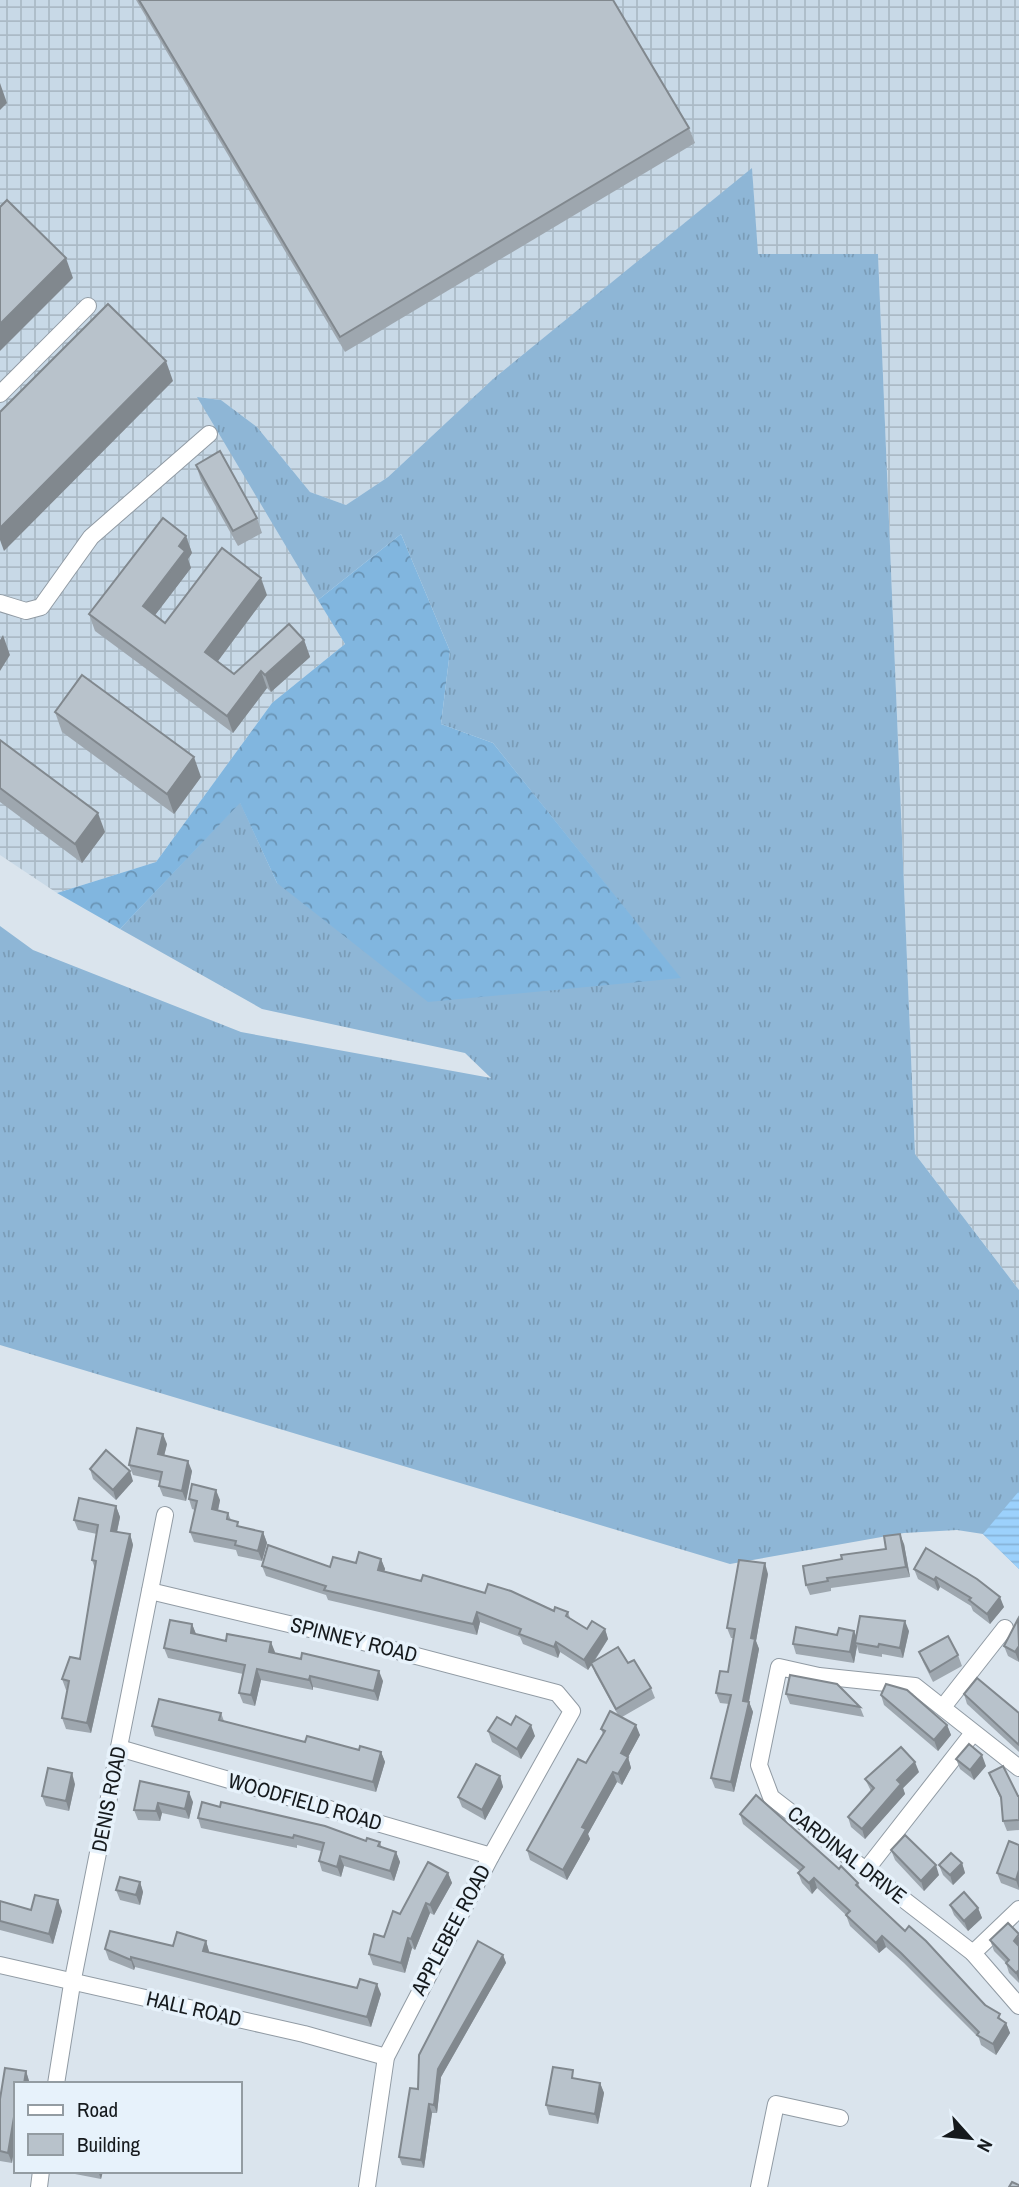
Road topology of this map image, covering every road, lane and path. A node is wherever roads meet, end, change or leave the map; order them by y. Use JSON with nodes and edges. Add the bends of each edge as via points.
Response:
{"nodes":[{"id":1,"x":88,"y":306,"type":"dead end"},
{"id":2,"x":0,"y":394,"type":"edge"},
{"id":3,"x":209,"y":434,"type":"dead end"},
{"id":4,"x":0,"y":603,"type":"edge"},
{"id":5,"x":165,"y":1515,"type":"dead end"},
{"id":6,"x":150,"y":1591,"type":"junction"},
{"id":7,"x":1005,"y":1628,"type":"dead end"},
{"id":8,"x":557,"y":1693,"type":"joint"},
{"id":9,"x":943,"y":1707,"type":"junction"},
{"id":10,"x":973,"y":1733,"type":"junction"},
{"id":11,"x":119,"y":1748,"type":"junction"},
{"id":12,"x":1019,"y":1768,"type":"edge"},
{"id":13,"x":491,"y":1856,"type":"junction"},
{"id":14,"x":866,"y":1870,"type":"junction"},
{"id":15,"x":1019,"y":1909,"type":"edge"},
{"id":16,"x":973,"y":1953,"type":"junction"},
{"id":17,"x":0,"y":1965,"type":"edge"},
{"id":18,"x":72,"y":1984,"type":"junction"},
{"id":19,"x":1019,"y":2006,"type":"edge"},
{"id":20,"x":386,"y":2057,"type":"junction"},
{"id":21,"x":56,"y":2082,"type":"edge"},
{"id":22,"x":840,"y":2118,"type":"dead end"},
{"id":23,"x":367,"y":2187,"type":"edge"},
{"id":24,"x":759,"y":2187,"type":"edge"}],
"edges":[{"from":1,"to":2,"type":"street"},
{"from":3,"to":4,"type":"street","via":[[91,537],[41,607],[26,611]]},
{"from":5,"to":6,"type":"street","name":"DENIS ROAD"},
{"from":6,"to":8,"type":"street","name":"SPINNEY ROAD"},
{"from":6,"to":11,"type":"street","name":"DENIS ROAD"},
{"from":7,"to":9,"type":"street"},
{"from":8,"to":13,"type":"street","name":"APPLEBEE ROAD","via":[[572,1711]]},
{"from":9,"to":10,"type":"street"},
{"from":9,"to":14,"type":"street","name":"CARDINAL DRIVE","via":[[915,1686],[779,1667],[759,1765],[771,1797]]},
{"from":10,"to":12,"type":"street"},
{"from":10,"to":14,"type":"street"},
{"from":11,"to":13,"type":"street","name":"WOODFIELD ROAD"},
{"from":11,"to":18,"type":"street","name":"DENIS ROAD"},
{"from":13,"to":20,"type":"street","name":"APPLEBEE ROAD"},
{"from":14,"to":16,"type":"street","name":"CARDINAL DRIVE"},
{"from":15,"to":16,"type":"street"},
{"from":16,"to":19,"type":"street","name":"CARDINAL DRIVE"},
{"from":17,"to":18,"type":"street","name":"HALL ROAD"},
{"from":18,"to":20,"type":"street","name":"HALL ROAD","via":[[181,2005]]},
{"from":18,"to":21,"type":"street","name":"DENIS ROAD"},
{"from":20,"to":23,"type":"street","name":"APPLEBEE ROAD"},
{"from":22,"to":24,"type":"street","via":[[776,2104]]}]}
